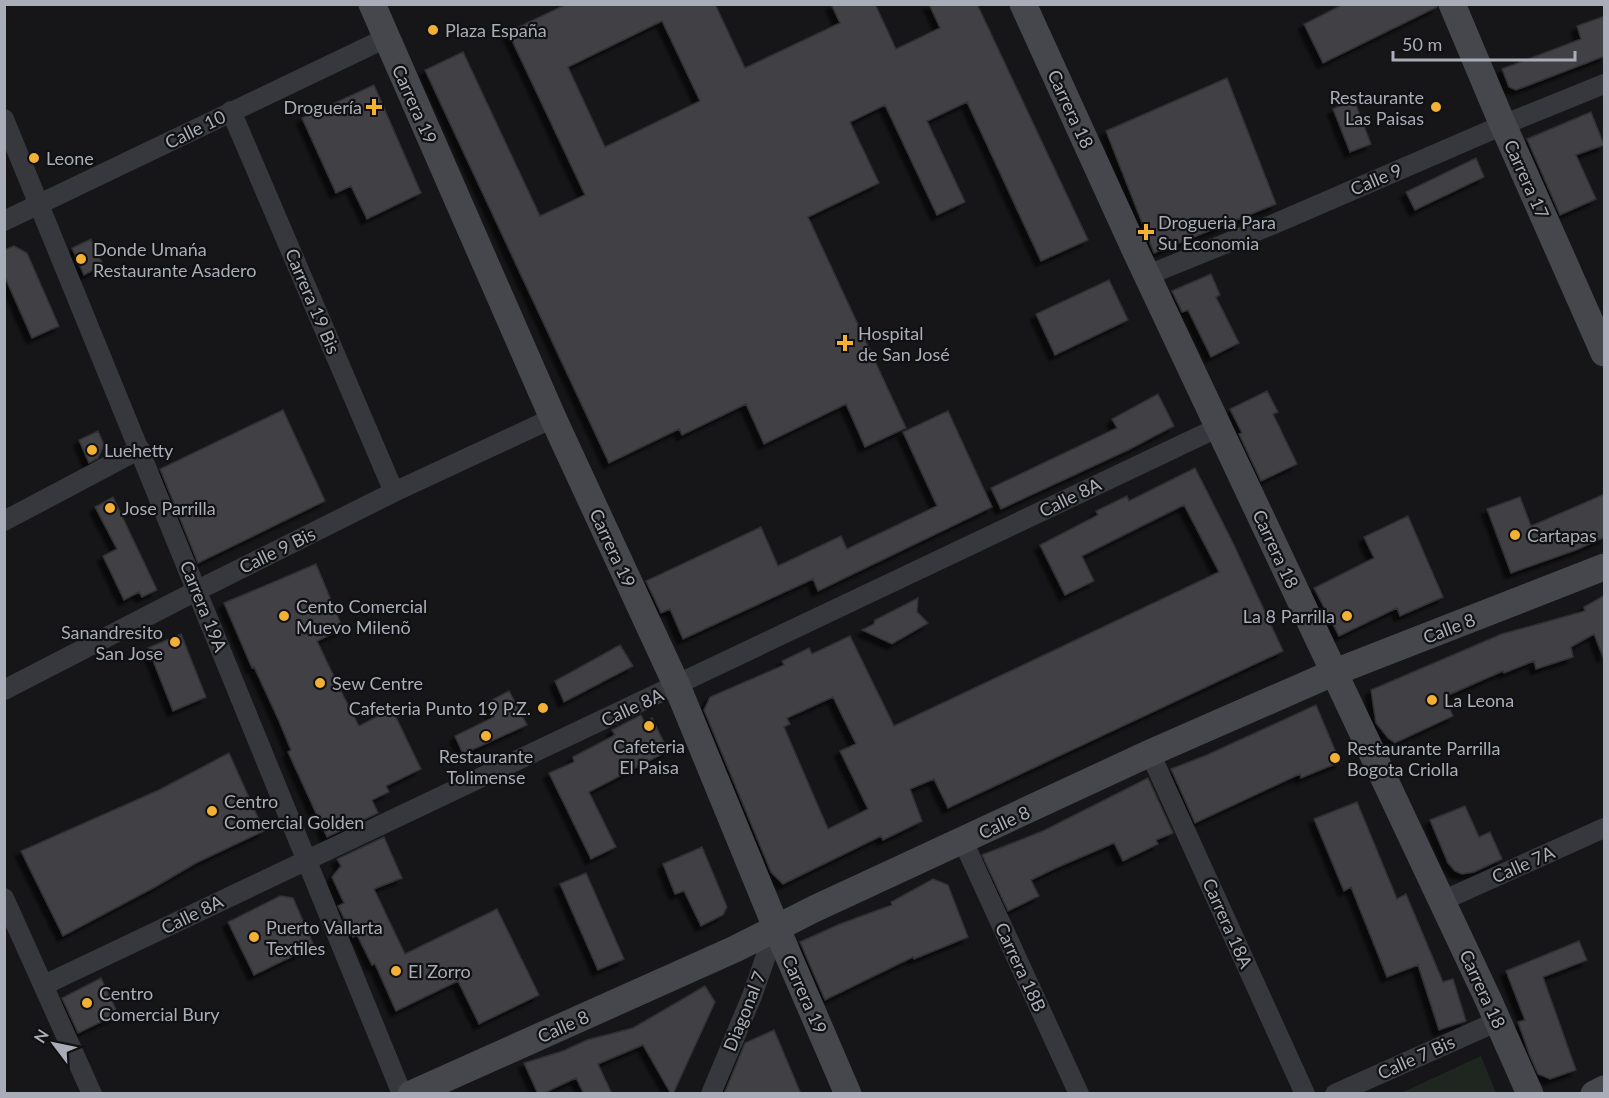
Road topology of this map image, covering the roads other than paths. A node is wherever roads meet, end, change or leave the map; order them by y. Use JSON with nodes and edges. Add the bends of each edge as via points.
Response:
{"nodes":[{"id":1,"x":372,"y":4,"type":"edge"},
{"id":2,"x":1023,"y":4,"type":"edge"},
{"id":3,"x":1452,"y":4,"type":"edge"},
{"id":4,"x":386,"y":38,"type":"junction"},
{"id":5,"x":1605,"y":84,"type":"edge"},
{"id":6,"x":231,"y":111,"type":"junction"},
{"id":7,"x":4,"y":119,"type":"edge"},
{"id":8,"x":1503,"y":124,"type":"junction"},
{"id":9,"x":38,"y":204,"type":"junction"},
{"id":10,"x":4,"y":221,"type":"edge"},
{"id":11,"x":1148,"y":275,"type":"junction"},
{"id":12,"x":1605,"y":353,"type":"edge"},
{"id":13,"x":553,"y":418,"type":"junction"},
{"id":14,"x":1219,"y":427,"type":"junction"},
{"id":15,"x":140,"y":449,"type":"junction"},
{"id":16,"x":394,"y":492,"type":"junction"},
{"id":17,"x":4,"y":521,"type":"edge"},
{"id":18,"x":1605,"y":567,"type":"edge"},
{"id":19,"x":198,"y":590,"type":"junction"},
{"id":20,"x":1335,"y":672,"type":"junction"},
{"id":21,"x":676,"y":686,"type":"junction"},
{"id":22,"x":4,"y":690,"type":"edge"},
{"id":23,"x":1150,"y":753,"type":"junction"},
{"id":24,"x":1605,"y":828,"type":"edge"},
{"id":25,"x":963,"y":841,"type":"junction"},
{"id":26,"x":306,"y":860,"type":"junction"},
{"id":27,"x":4,"y":898,"type":"edge"},
{"id":28,"x":1442,"y":901,"type":"junction"},
{"id":29,"x":776,"y":927,"type":"junction"},
{"id":30,"x":44,"y":985,"type":"junction"},
{"id":31,"x":1498,"y":1021,"type":"junction"},
{"id":32,"x":1605,"y":1089,"type":"edge"},
{"id":33,"x":92,"y":1094,"type":"edge"},
{"id":34,"x":402,"y":1094,"type":"edge"},
{"id":35,"x":411,"y":1094,"type":"edge"},
{"id":36,"x":711,"y":1094,"type":"edge"},
{"id":37,"x":848,"y":1094,"type":"edge"},
{"id":38,"x":1078,"y":1094,"type":"edge"},
{"id":39,"x":1305,"y":1094,"type":"edge"},
{"id":40,"x":1335,"y":1094,"type":"edge"},
{"id":41,"x":1530,"y":1094,"type":"edge"},
{"id":42,"x":1594,"y":1094,"type":"edge"}],
"edges":[{"from":1,"to":4,"type":"street","name":"Carrera 19"},
{"from":2,"to":11,"type":"street","name":"Carrera 18"},
{"from":3,"to":8,"type":"street","name":"Carrera 17"},
{"from":4,"to":6,"type":"street","name":"Calle 10"},
{"from":4,"to":13,"type":"street","name":"Carrera 19"},
{"from":5,"to":8,"type":"street","name":"Calle 9"},
{"from":6,"to":9,"type":"street","name":"Calle 10"},
{"from":6,"to":16,"type":"street","name":"Carrera 19 Bis"},
{"from":7,"to":9,"type":"street","name":"Carrera 19A"},
{"from":8,"to":11,"type":"street","name":"Calle 9"},
{"from":8,"to":12,"type":"street","name":"Carrera 17"},
{"from":9,"to":10,"type":"street","name":"Calle 10"},
{"from":9,"to":15,"type":"street","name":"Carrera 19A"},
{"from":11,"to":14,"type":"street","name":"Carrera 18"},
{"from":13,"to":16,"type":"street","name":"Calle 9 Bis"},
{"from":13,"to":21,"type":"street","name":"Carrera 19"},
{"from":14,"to":20,"type":"street","name":"Carrera 18"},
{"from":14,"to":21,"type":"street","name":"Calle 8A"},
{"from":15,"to":17,"type":"street"},
{"from":15,"to":19,"type":"street","name":"Carrera 19A"},
{"from":16,"to":19,"type":"street","name":"Calle 9 Bis"},
{"from":18,"to":20,"type":"street","name":"Calle 8"},
{"from":19,"to":22,"type":"street","name":"Calle 9 Bis"},
{"from":19,"to":26,"type":"street","name":"Carrera 19A"},
{"from":20,"to":23,"type":"street","name":"Calle 8"},
{"from":20,"to":28,"type":"street","name":"Carrera 18"},
{"from":21,"to":26,"type":"street","name":"Calle 8A"},
{"from":21,"to":29,"type":"street","name":"Carrera 19"},
{"from":23,"to":25,"type":"street","name":"Calle 8"},
{"from":23,"to":39,"type":"street","name":"Carrera 18A"},
{"from":24,"to":28,"type":"street","name":"Calle 7A"},
{"from":25,"to":29,"type":"street","name":"Calle 8"},
{"from":25,"to":38,"type":"street","name":"Carrera 18B"},
{"from":26,"to":30,"type":"street","name":"Calle 8A"},
{"from":26,"to":34,"type":"street","name":"Carrera 19A"},
{"from":27,"to":30,"type":"street"},
{"from":28,"to":31,"type":"street","name":"Carrera 18"},
{"from":29,"to":35,"type":"street","name":"Calle 8"},
{"from":29,"to":36,"type":"street","name":"Diagonal 7"},
{"from":29,"to":37,"type":"street","name":"Carrera 19"},
{"from":30,"to":33,"type":"street"},
{"from":31,"to":40,"type":"street","name":"Calle 7 Bis"},
{"from":31,"to":41,"type":"street","name":"Carrera 18"},
{"from":32,"to":42,"type":"street"}]}
